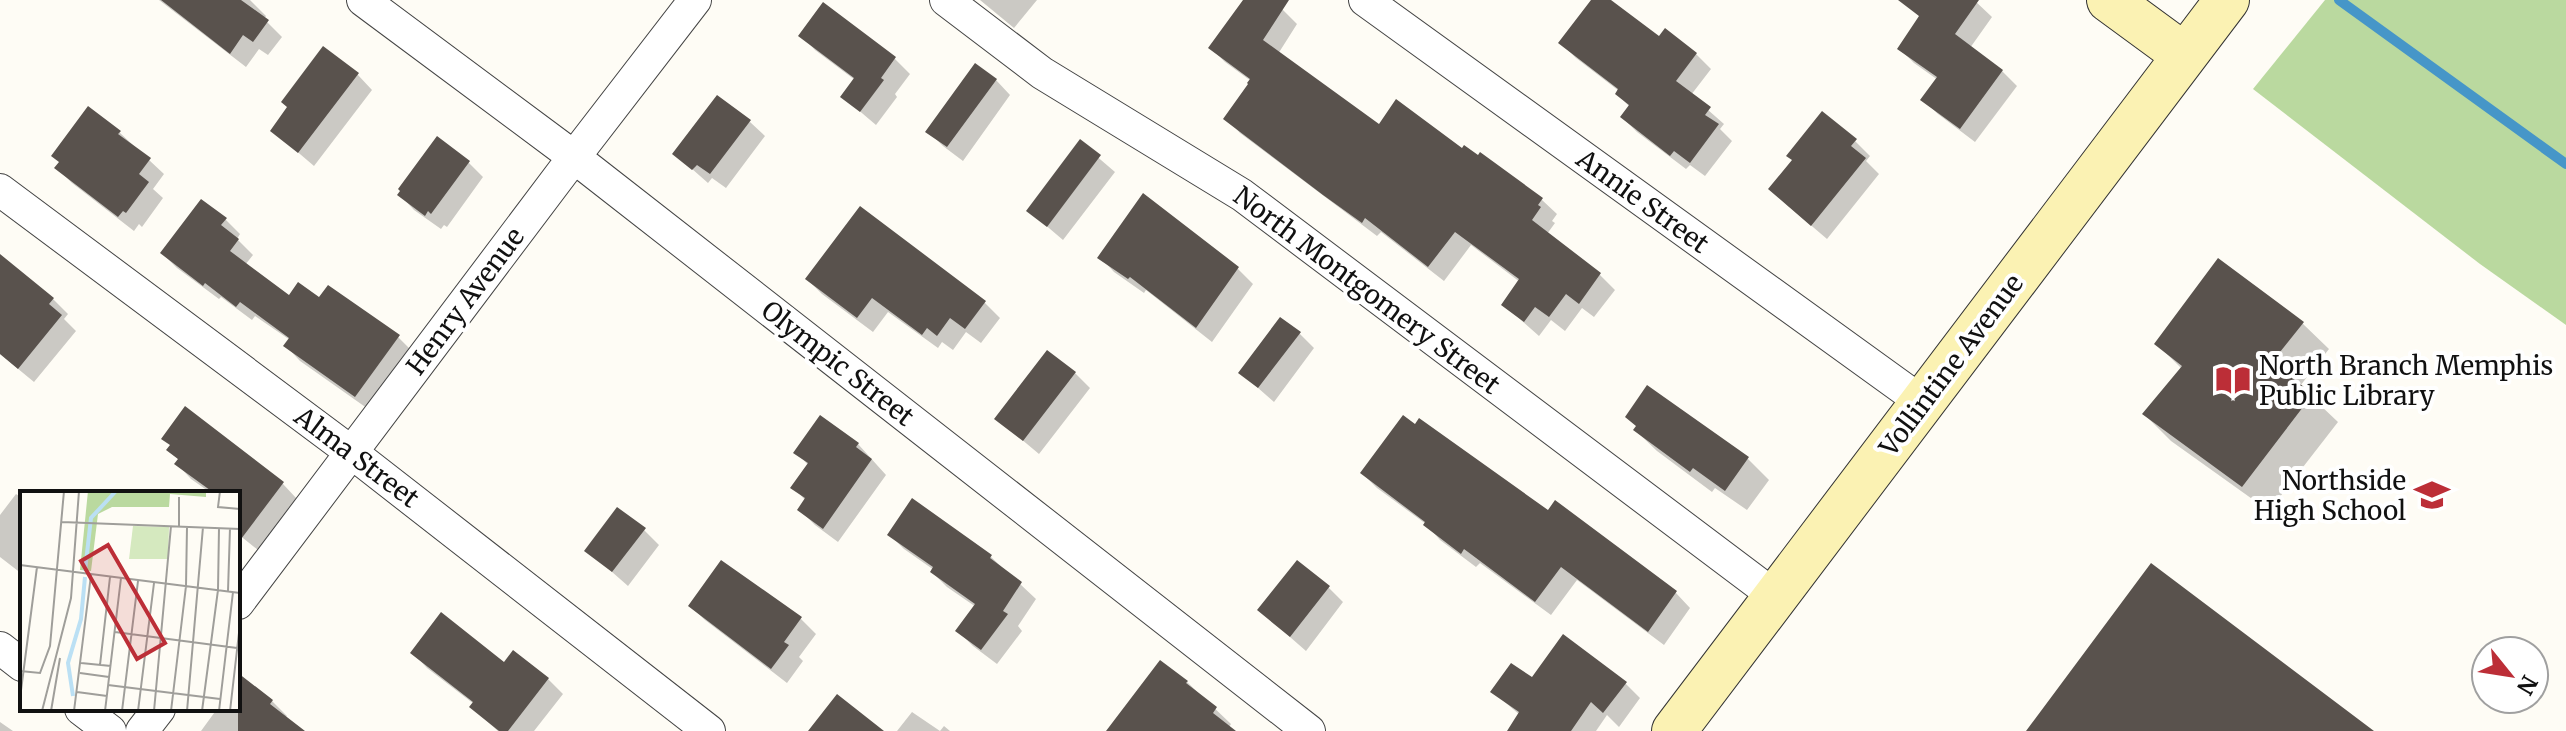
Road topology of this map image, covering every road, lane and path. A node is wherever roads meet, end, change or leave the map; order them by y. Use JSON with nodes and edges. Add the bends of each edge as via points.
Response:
{"nodes":[{"id":1,"x":363,"y":0,"type":"edge"},
{"id":2,"x":695,"y":0,"type":"edge"},
{"id":3,"x":946,"y":0,"type":"edge"},
{"id":4,"x":1365,"y":0,"type":"edge"},
{"id":5,"x":2109,"y":0,"type":"edge"},
{"id":6,"x":2226,"y":1,"type":"edge"},
{"id":7,"x":2184,"y":55,"type":"junction"},
{"id":8,"x":574,"y":157,"type":"junction"},
{"id":9,"x":0,"y":190,"type":"edge"},
{"id":10,"x":1922,"y":402,"type":"junction"},
{"id":11,"x":351,"y":452,"type":"junction"},
{"id":12,"x":1776,"y":597,"type":"junction"},
{"id":13,"x":240,"y":600,"type":"edge"},
{"id":14,"x":0,"y":648,"type":"edge"},
{"id":15,"x":20,"y":663,"type":"edge"},
{"id":16,"x":84,"y":711,"type":"edge"},
{"id":17,"x":157,"y":711,"type":"edge"},
{"id":18,"x":110,"y":731,"type":"edge"},
{"id":19,"x":142,"y":731,"type":"edge"},
{"id":20,"x":709,"y":731,"type":"edge"},
{"id":21,"x":1309,"y":731,"type":"edge"},
{"id":22,"x":1674,"y":731,"type":"edge"}],
"edges":[{"from":1,"to":8,"type":"street","name":"Olympic Street"},
{"from":2,"to":8,"type":"street","name":"Henry Avenue"},
{"from":3,"to":12,"type":"street","name":"North Montgomery Street","via":[[1042,73],[1242,195]]},
{"from":4,"to":10,"type":"street","name":"Annie Street"},
{"from":5,"to":7,"type":"street"},
{"from":6,"to":7,"type":"street","name":"Vollintine Avenue"},
{"from":7,"to":10,"type":"street","name":"Vollintine Avenue"},
{"from":8,"to":11,"type":"street","name":"Henry Avenue"},
{"from":8,"to":21,"type":"street","name":"Olympic Street"},
{"from":9,"to":11,"type":"street","name":"Alma Street"},
{"from":10,"to":12,"type":"street","name":"Vollintine Avenue"},
{"from":11,"to":13,"type":"street","name":"Henry Avenue"},
{"from":11,"to":20,"type":"street","name":"Alma Street"},
{"from":12,"to":22,"type":"street","name":"Vollintine Avenue"},
{"from":14,"to":15,"type":"street"},
{"from":16,"to":18,"type":"street"},
{"from":17,"to":19,"type":"street"}]}
